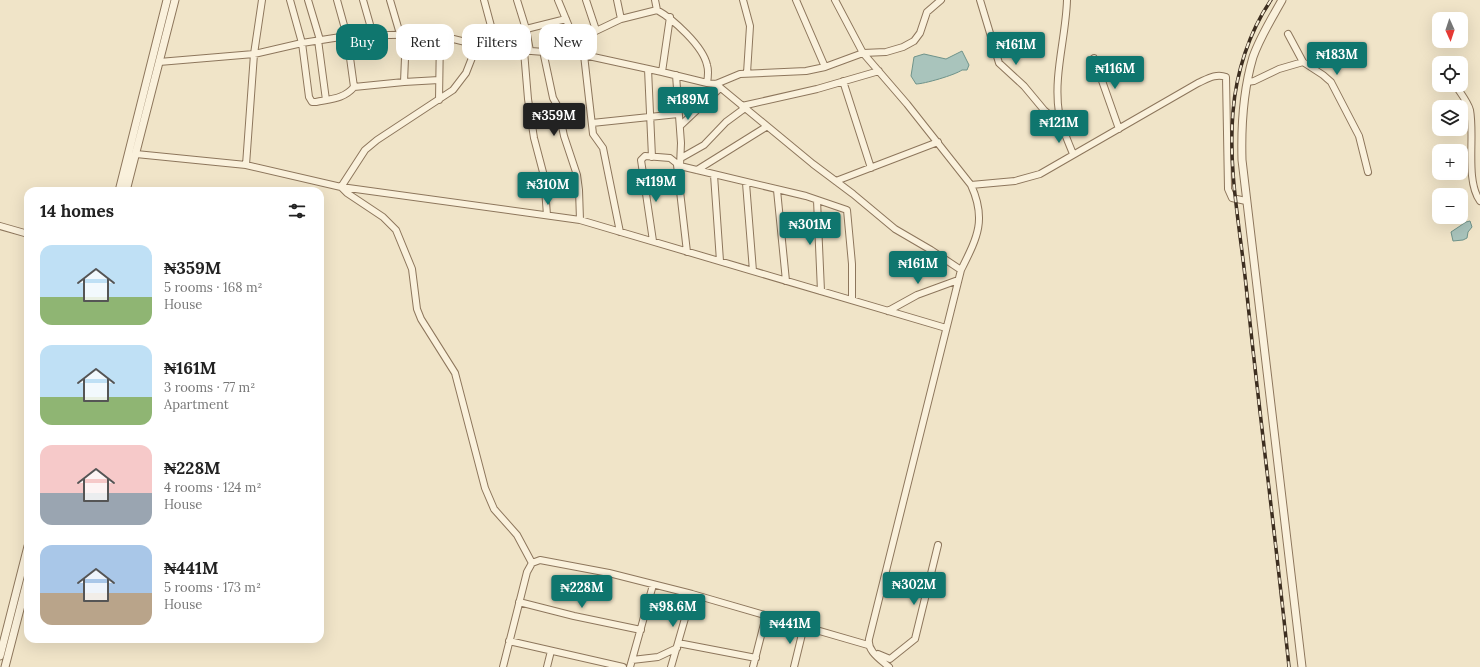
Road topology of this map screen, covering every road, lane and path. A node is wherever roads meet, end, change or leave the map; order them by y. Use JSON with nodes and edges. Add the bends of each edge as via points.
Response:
{"nodes":[{"id":1,"x":167,"y":0,"type":"edge"},
{"id":2,"x":176,"y":0,"type":"edge"},
{"id":3,"x":262,"y":0,"type":"edge"},
{"id":4,"x":290,"y":0,"type":"edge"},
{"id":5,"x":308,"y":0,"type":"edge"},
{"id":6,"x":337,"y":0,"type":"edge"},
{"id":7,"x":362,"y":0,"type":"edge"},
{"id":8,"x":390,"y":0,"type":"edge"},
{"id":9,"x":484,"y":0,"type":"edge"},
{"id":10,"x":517,"y":0,"type":"edge"},
{"id":11,"x":558,"y":0,"type":"edge"},
{"id":12,"x":586,"y":0,"type":"edge"},
{"id":13,"x":616,"y":0,"type":"edge"},
{"id":14,"x":655,"y":0,"type":"edge"},
{"id":15,"x":744,"y":0,"type":"edge"},
{"id":16,"x":747,"y":0,"type":"edge"},
{"id":17,"x":796,"y":0,"type":"edge"},
{"id":18,"x":835,"y":0,"type":"edge"},
{"id":19,"x":941,"y":0,"type":"edge"},
{"id":20,"x":980,"y":0,"type":"edge"},
{"id":21,"x":1067,"y":0,"type":"edge"},
{"id":22,"x":1282,"y":0,"type":"edge"},
{"id":23,"x":657,"y":10,"type":"junction"},
{"id":24,"x":670,"y":17,"type":"junction"},
{"id":25,"x":566,"y":18,"type":"junction"},
{"id":26,"x":621,"y":19,"type":"junction"},
{"id":27,"x":344,"y":24,"type":"edge"},
{"id":28,"x":370,"y":24,"type":"edge"},
{"id":29,"x":399,"y":24,"type":"edge"},
{"id":30,"x":490,"y":24,"type":"edge"},
{"id":31,"x":524,"y":24,"type":"edge"},
{"id":32,"x":568,"y":24,"type":"edge"},
{"id":33,"x":594,"y":24,"type":"edge"},
{"id":34,"x":531,"y":28,"type":"edge"},
{"id":35,"x":597,"y":30,"type":"edge"},
{"id":36,"x":1288,"y":34,"type":"dead end"},
{"id":37,"x":336,"y":38,"type":"edge"},
{"id":38,"x":319,"y":40,"type":"junction"},
{"id":39,"x":302,"y":43,"type":"junction"},
{"id":40,"x":863,"y":53,"type":"junction"},
{"id":41,"x":254,"y":54,"type":"junction"},
{"id":42,"x":597,"y":58,"type":"edge"},
{"id":43,"x":1094,"y":58,"type":"dead end"},
{"id":44,"x":350,"y":60,"type":"edge"},
{"id":45,"x":404,"y":60,"type":"edge"},
{"id":46,"x":439,"y":60,"type":"edge"},
{"id":47,"x":471,"y":60,"type":"edge"},
{"id":48,"x":527,"y":60,"type":"edge"},
{"id":49,"x":545,"y":60,"type":"edge"},
{"id":50,"x":585,"y":60,"type":"edge"},
{"id":51,"x":159,"y":62,"type":"junction"},
{"id":52,"x":1304,"y":62,"type":"junction"},
{"id":53,"x":825,"y":67,"type":"junction"},
{"id":54,"x":648,"y":68,"type":"junction"},
{"id":55,"x":879,"y":71,"type":"junction"},
{"id":56,"x":662,"y":72,"type":"junction"},
{"id":57,"x":747,"y":73,"type":"junction"},
{"id":58,"x":676,"y":75,"type":"junction"},
{"id":59,"x":439,"y":80,"type":"junction"},
{"id":60,"x":843,"y":81,"type":"junction"},
{"id":61,"x":404,"y":82,"type":"junction"},
{"id":62,"x":1247,"y":82,"type":"junction"},
{"id":63,"x":707,"y":83,"type":"junction"},
{"id":64,"x":718,"y":86,"type":"junction"},
{"id":65,"x":354,"y":87,"type":"junction"},
{"id":66,"x":1460,"y":92,"type":"edge"},
{"id":67,"x":326,"y":100,"type":"junction"},
{"id":68,"x":439,"y":100,"type":"junction"},
{"id":69,"x":743,"y":107,"type":"junction"},
{"id":70,"x":678,"y":114,"type":"junction"},
{"id":71,"x":650,"y":117,"type":"junction"},
{"id":72,"x":592,"y":123,"type":"junction"},
{"id":73,"x":680,"y":126,"type":"junction"},
{"id":74,"x":1062,"y":126,"type":"junction"},
{"id":75,"x":766,"y":127,"type":"junction"},
{"id":76,"x":1119,"y":128,"type":"junction"},
{"id":77,"x":938,"y":142,"type":"junction"},
{"id":78,"x":136,"y":154,"type":"junction"},
{"id":79,"x":1073,"y":154,"type":"junction"},
{"id":80,"x":652,"y":156,"type":"junction"},
{"id":81,"x":681,"y":158,"type":"junction"},
{"id":82,"x":246,"y":165,"type":"junction"},
{"id":83,"x":679,"y":166,"type":"junction"},
{"id":84,"x":871,"y":168,"type":"junction"},
{"id":85,"x":697,"y":170,"type":"junction"},
{"id":86,"x":1368,"y":172,"type":"dead end"},
{"id":87,"x":714,"y":175,"type":"junction"},
{"id":88,"x":836,"y":181,"type":"junction"},
{"id":89,"x":746,"y":183,"type":"junction"},
{"id":90,"x":971,"y":185,"type":"junction"},
{"id":91,"x":341,"y":186,"type":"junction"},
{"id":92,"x":124,"y":187,"type":"edge"},
{"id":93,"x":124,"y":187,"type":"edge"},
{"id":94,"x":777,"y":190,"type":"junction"},
{"id":95,"x":817,"y":200,"type":"junction"},
{"id":96,"x":1246,"y":201,"type":"junction"},
{"id":97,"x":1480,"y":201,"type":"edge"},
{"id":98,"x":547,"y":215,"type":"junction"},
{"id":99,"x":580,"y":220,"type":"junction"},
{"id":100,"x":0,"y":226,"type":"edge"},
{"id":101,"x":620,"y":232,"type":"junction"},
{"id":102,"x":24,"y":233,"type":"edge"},
{"id":103,"x":653,"y":241,"type":"junction"},
{"id":104,"x":687,"y":252,"type":"junction"},
{"id":105,"x":720,"y":261,"type":"junction"},
{"id":106,"x":961,"y":270,"type":"junction"},
{"id":107,"x":753,"y":271,"type":"junction"},
{"id":108,"x":958,"y":280,"type":"junction"},
{"id":109,"x":786,"y":281,"type":"junction"},
{"id":110,"x":821,"y":291,"type":"junction"},
{"id":111,"x":852,"y":300,"type":"junction"},
{"id":112,"x":888,"y":311,"type":"junction"},
{"id":113,"x":946,"y":328,"type":"junction"},
{"id":114,"x":938,"y":545,"type":"dead end"},
{"id":115,"x":24,"y":562,"type":"edge"},
{"id":116,"x":532,"y":563,"type":"junction"},
{"id":117,"x":653,"y":585,"type":"junction"},
{"id":118,"x":24,"y":593,"type":"edge"},
{"id":119,"x":692,"y":594,"type":"junction"},
{"id":120,"x":519,"y":602,"type":"junction"},
{"id":121,"x":766,"y":616,"type":"junction"},
{"id":122,"x":804,"y":626,"type":"junction"},
{"id":123,"x":641,"y":630,"type":"junction"},
{"id":124,"x":509,"y":641,"type":"junction"},
{"id":125,"x":868,"y":644,"type":"junction"},
{"id":126,"x":678,"y":645,"type":"junction"},
{"id":127,"x":551,"y":651,"type":"junction"},
{"id":128,"x":873,"y":652,"type":"junction"},
{"id":129,"x":0,"y":656,"type":"edge"},
{"id":130,"x":756,"y":658,"type":"junction"},
{"id":131,"x":589,"y":659,"type":"junction"},
{"id":132,"x":631,"y":664,"type":"edge"},
{"id":133,"x":5,"y":667,"type":"edge"},
{"id":134,"x":503,"y":667,"type":"edge"},
{"id":135,"x":547,"y":667,"type":"edge"},
{"id":136,"x":587,"y":667,"type":"edge"},
{"id":137,"x":623,"y":667,"type":"edge"},
{"id":138,"x":672,"y":667,"type":"edge"},
{"id":139,"x":753,"y":667,"type":"edge"},
{"id":140,"x":795,"y":667,"type":"edge"},
{"id":141,"x":889,"y":667,"type":"edge"},
{"id":142,"x":1302,"y":667,"type":"edge"}],
"edges":[{"from":1,"to":92,"type":"street"},
{"from":2,"to":51,"type":"street"},
{"from":3,"to":41,"type":"street"},
{"from":4,"to":39,"type":"street"},
{"from":5,"to":38,"type":"street"},
{"from":6,"to":27,"type":"street"},
{"from":7,"to":28,"type":"street"},
{"from":8,"to":29,"type":"street"},
{"from":9,"to":30,"type":"street"},
{"from":10,"to":31,"type":"street"},
{"from":11,"to":25,"type":"street"},
{"from":12,"to":33,"type":"street"},
{"from":13,"to":26,"type":"street"},
{"from":14,"to":23,"type":"street"},
{"from":15,"to":16,"type":"street"},
{"from":15,"to":57,"type":"street","via":[[750,26]]},
{"from":17,"to":53,"type":"street"},
{"from":18,"to":40,"type":"street"},
{"from":19,"to":40,"type":"street","via":[[927,12],[920,33],[914,41],[886,52]]},
{"from":20,"to":74,"type":"street","via":[[999,63]]},
{"from":21,"to":74,"type":"street","via":[[1059,83],[1059,114]]},
{"from":22,"to":62,"type":"street","via":[[1257,49]]},
{"from":23,"to":24,"type":"street"},
{"from":23,"to":26,"type":"street"},
{"from":24,"to":56,"type":"street"},
{"from":24,"to":63,"type":"street","via":[[701,52],[707,64]]},
{"from":25,"to":32,"type":"street"},
{"from":25,"to":34,"type":"street"},
{"from":26,"to":35,"type":"street"},
{"from":36,"to":52,"type":"street"},
{"from":37,"to":38,"type":"street"},
{"from":38,"to":39,"type":"street"},
{"from":38,"to":67,"type":"street"},
{"from":39,"to":41,"type":"street"},
{"from":39,"to":67,"type":"street","via":[[309,97],[312,102]]},
{"from":40,"to":53,"type":"street"},
{"from":40,"to":55,"type":"street"},
{"from":41,"to":51,"type":"street"},
{"from":41,"to":82,"type":"street"},
{"from":42,"to":54,"type":"street"},
{"from":43,"to":76,"type":"street"},
{"from":44,"to":65,"type":"street"},
{"from":45,"to":61,"type":"street"},
{"from":46,"to":59,"type":"street"},
{"from":47,"to":68,"type":"street","via":[[461,82]]},
{"from":48,"to":98,"type":"street","via":[[528,99],[534,138],[544,176]]},
{"from":49,"to":99,"type":"street","via":[[553,98],[558,107],[564,136],[577,175]]},
{"from":50,"to":72,"type":"street"},
{"from":51,"to":78,"type":"street"},
{"from":52,"to":62,"type":"street","via":[[1279,68]]},
{"from":52,"to":86,"type":"street","via":[[1330,82],[1357,131]]},
{"from":53,"to":57,"type":"street","via":[[806,71]]},
{"from":54,"to":56,"type":"street"},
{"from":54,"to":71,"type":"street"},
{"from":55,"to":60,"type":"street"},
{"from":55,"to":77,"type":"street"},
{"from":56,"to":58,"type":"street"},
{"from":57,"to":64,"type":"street"},
{"from":58,"to":63,"type":"street"},
{"from":58,"to":70,"type":"street"},
{"from":59,"to":61,"type":"street"},
{"from":59,"to":68,"type":"street"},
{"from":60,"to":69,"type":"street"},
{"from":60,"to":84,"type":"street"},
{"from":61,"to":65,"type":"street"},
{"from":62,"to":96,"type":"street","via":[[1241,121]]},
{"from":63,"to":64,"type":"street"},
{"from":64,"to":69,"type":"street"},
{"from":64,"to":73,"type":"street"},
{"from":65,"to":67,"type":"street","via":[[348,94]]},
{"from":66,"to":97,"type":"street","via":[[1469,109],[1473,142],[1471,167],[1476,195]]},
{"from":68,"to":91,"type":"street","via":[[365,150]]},
{"from":69,"to":75,"type":"street"},
{"from":69,"to":81,"type":"street","via":[[704,145]]},
{"from":70,"to":71,"type":"street"},
{"from":70,"to":73,"type":"street"},
{"from":71,"to":72,"type":"street"},
{"from":71,"to":80,"type":"street"},
{"from":72,"to":101,"type":"street","via":[[595,138],[602,148]]},
{"from":73,"to":81,"type":"street"},
{"from":74,"to":79,"type":"street"},
{"from":75,"to":85,"type":"street"},
{"from":75,"to":88,"type":"street"},
{"from":76,"to":79,"type":"street"},
{"from":76,"to":96,"type":"street","via":[[1198,83],[1212,77],[1226,77],[1228,189],[1232,198]]},
{"from":77,"to":84,"type":"street"},
{"from":77,"to":90,"type":"street"},
{"from":78,"to":82,"type":"street"},
{"from":78,"to":93,"type":"street"},
{"from":79,"to":90,"type":"street","via":[[1027,179]]},
{"from":80,"to":83,"type":"street","via":[[673,159]]},
{"from":80,"to":103,"type":"street","via":[[645,156],[642,160]]},
{"from":81,"to":83,"type":"street"},
{"from":82,"to":91,"type":"street"},
{"from":83,"to":85,"type":"street"},
{"from":83,"to":104,"type":"street"},
{"from":84,"to":88,"type":"street"},
{"from":85,"to":87,"type":"street"},
{"from":87,"to":89,"type":"street"},
{"from":87,"to":105,"type":"street"},
{"from":88,"to":106,"type":"street","via":[[895,229]]},
{"from":89,"to":94,"type":"street"},
{"from":89,"to":107,"type":"street"},
{"from":90,"to":106,"type":"street","via":[[980,215],[976,240]]},
{"from":91,"to":98,"type":"street"},
{"from":91,"to":116,"type":"street","via":[[396,230],[412,269],[417,309],[421,319],[456,372],[485,488],[494,509],[522,541]]},
{"from":94,"to":95,"type":"street"},
{"from":94,"to":109,"type":"street"},
{"from":95,"to":110,"type":"street"},
{"from":95,"to":111,"type":"street","via":[[843,207],[848,212]]},
{"from":96,"to":142,"type":"street"},
{"from":98,"to":99,"type":"street"},
{"from":99,"to":101,"type":"street"},
{"from":100,"to":102,"type":"street"},
{"from":101,"to":103,"type":"street"},
{"from":103,"to":104,"type":"street"},
{"from":104,"to":105,"type":"street"},
{"from":105,"to":107,"type":"street"},
{"from":106,"to":108,"type":"street"},
{"from":107,"to":109,"type":"street"},
{"from":108,"to":112,"type":"street","via":[[917,294]]},
{"from":108,"to":113,"type":"street"},
{"from":109,"to":110,"type":"street"},
{"from":110,"to":111,"type":"street"},
{"from":111,"to":112,"type":"street"},
{"from":112,"to":113,"type":"street"},
{"from":113,"to":125,"type":"street"},
{"from":114,"to":128,"type":"street","via":[[915,639],[890,659]]},
{"from":115,"to":129,"type":"street"},
{"from":116,"to":117,"type":"street","via":[[540,560],[558,562],[609,572]]},
{"from":116,"to":120,"type":"street"},
{"from":117,"to":119,"type":"street"},
{"from":117,"to":123,"type":"street"},
{"from":118,"to":133,"type":"street"},
{"from":119,"to":121,"type":"street"},
{"from":119,"to":126,"type":"street"},
{"from":120,"to":123,"type":"street"},
{"from":120,"to":124,"type":"street"},
{"from":121,"to":122,"type":"street"},
{"from":121,"to":130,"type":"street"},
{"from":122,"to":125,"type":"street"},
{"from":122,"to":140,"type":"street"},
{"from":123,"to":132,"type":"street"},
{"from":124,"to":127,"type":"street"},
{"from":124,"to":134,"type":"street"},
{"from":125,"to":128,"type":"street"},
{"from":126,"to":130,"type":"street"},
{"from":126,"to":132,"type":"street","via":[[658,657]]},
{"from":126,"to":138,"type":"street"},
{"from":127,"to":131,"type":"street"},
{"from":127,"to":135,"type":"street"},
{"from":128,"to":141,"type":"street"},
{"from":130,"to":139,"type":"street"},
{"from":131,"to":136,"type":"street"},
{"from":131,"to":137,"type":"street"}]}
